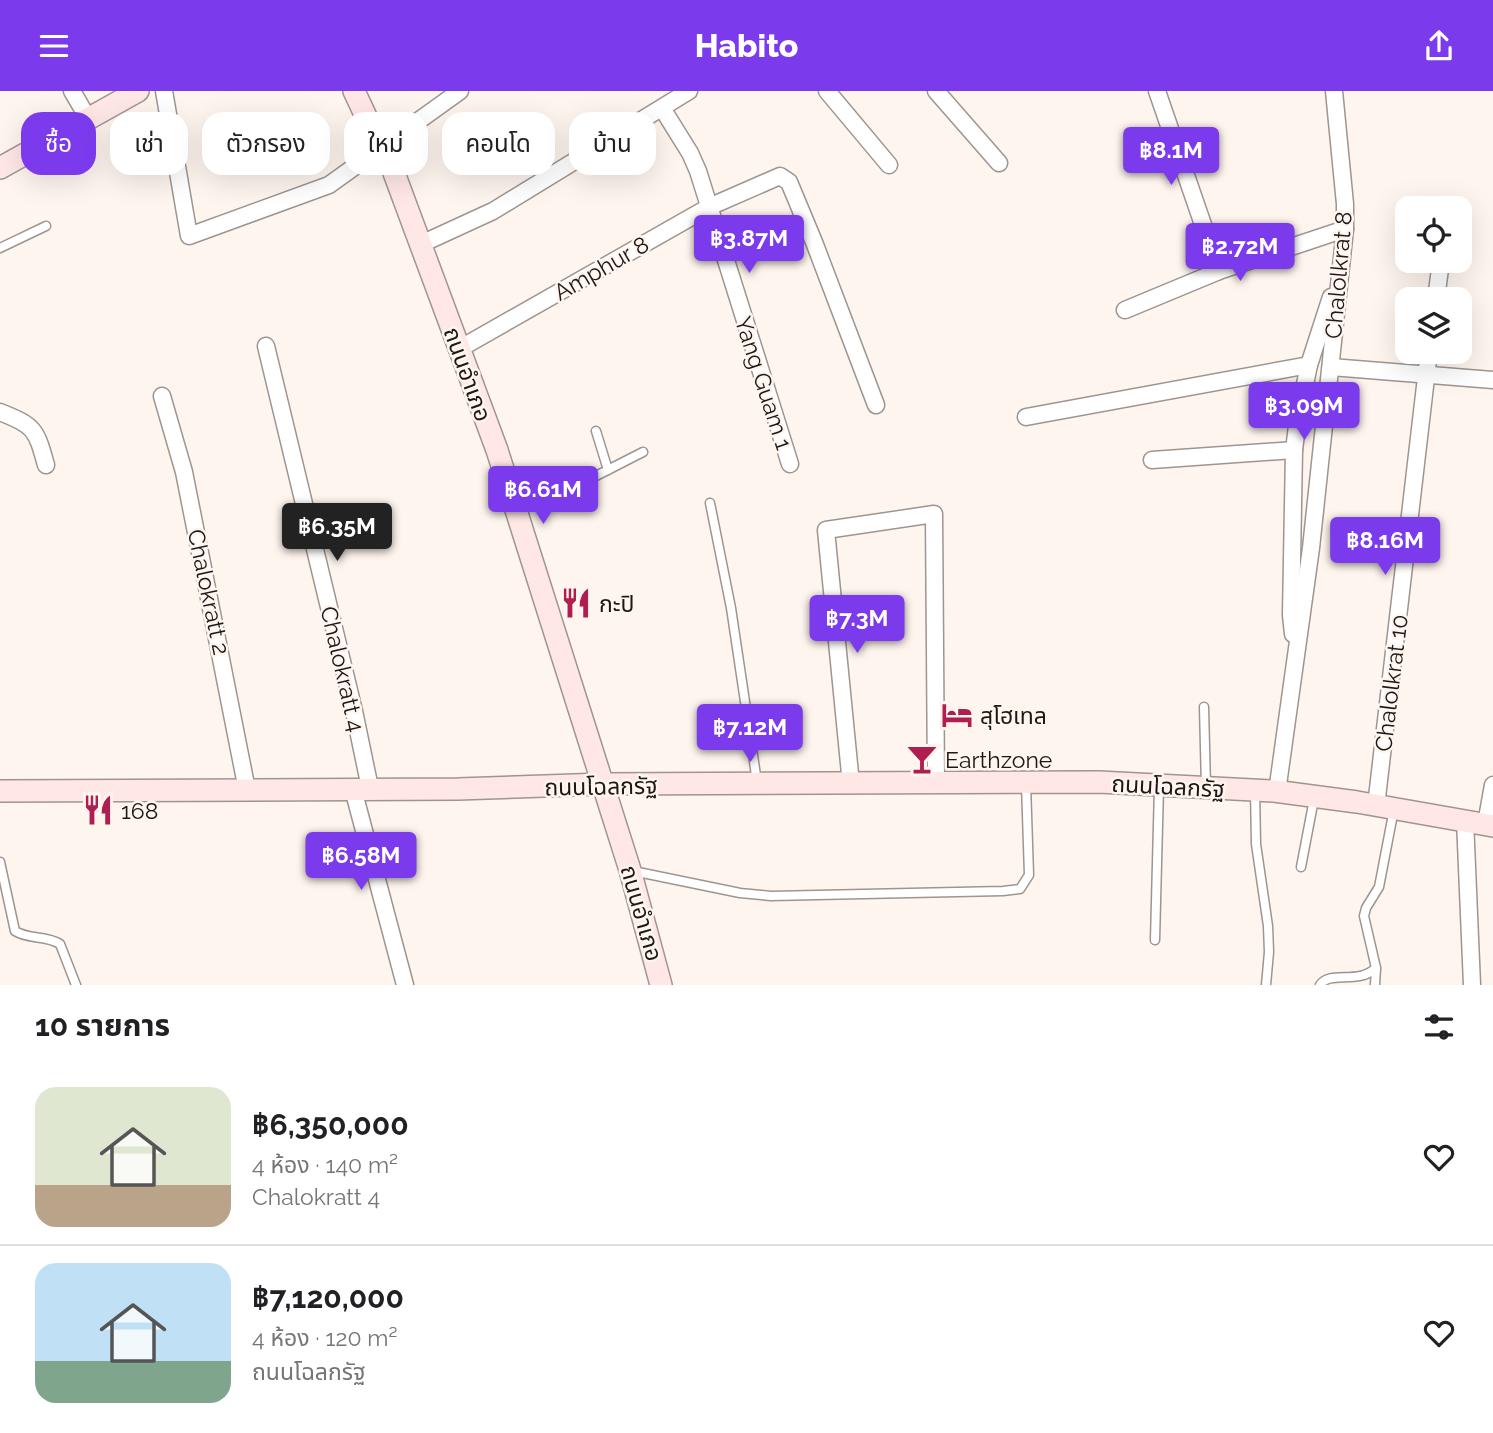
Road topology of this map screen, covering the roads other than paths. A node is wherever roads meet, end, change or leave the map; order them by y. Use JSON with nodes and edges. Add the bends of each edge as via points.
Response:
{"nodes":[{"id":1,"x":72,"y":91,"type":"edge"},
{"id":2,"x":138,"y":91,"type":"edge"},
{"id":3,"x":164,"y":91,"type":"edge"},
{"id":4,"x":354,"y":91,"type":"edge"},
{"id":5,"x":460,"y":91,"type":"edge"},
{"id":6,"x":689,"y":91,"type":"edge"},
{"id":7,"x":827,"y":91,"type":"edge"},
{"id":8,"x":936,"y":91,"type":"edge"},
{"id":9,"x":1157,"y":91,"type":"edge"},
{"id":10,"x":1334,"y":91,"type":"edge"},
{"id":11,"x":662,"y":108,"type":"junction"},
{"id":12,"x":84,"y":112,"type":"edge"},
{"id":13,"x":364,"y":112,"type":"edge"},
{"id":14,"x":428,"y":114,"type":"edge"},
{"id":15,"x":96,"y":116,"type":"edge"},
{"id":16,"x":21,"y":157,"type":"edge"},
{"id":17,"x":999,"y":163,"type":"dead end"},
{"id":18,"x":889,"y":165,"type":"dead end"},
{"id":19,"x":0,"y":169,"type":"edge"},
{"id":20,"x":344,"y":174,"type":"edge"},
{"id":21,"x":394,"y":175,"type":"edge"},
{"id":22,"x":709,"y":207,"type":"junction"},
{"id":23,"x":46,"y":226,"type":"dead end"},
{"id":24,"x":1345,"y":229,"type":"junction"},
{"id":25,"x":419,"y":245,"type":"junction"},
{"id":26,"x":0,"y":248,"type":"edge"},
{"id":27,"x":1219,"y":271,"type":"junction"},
{"id":28,"x":1338,"y":282,"type":"junction"},
{"id":29,"x":1125,"y":310,"type":"dead end"},
{"id":30,"x":266,"y":347,"type":"dead end"},
{"id":31,"x":459,"y":349,"type":"junction"},
{"id":32,"x":1427,"y":364,"type":"edge"},
{"id":33,"x":1309,"y":365,"type":"junction"},
{"id":34,"x":1331,"y":367,"type":"junction"},
{"id":35,"x":1426,"y":374,"type":"junction"},
{"id":36,"x":1493,"y":380,"type":"edge"},
{"id":37,"x":162,"y":395,"type":"dead end"},
{"id":38,"x":876,"y":405,"type":"dead end"},
{"id":39,"x":0,"y":412,"type":"edge"},
{"id":40,"x":1026,"y":417,"type":"dead end"},
{"id":41,"x":596,"y":431,"type":"dead end"},
{"id":42,"x":1294,"y":450,"type":"junction"},
{"id":43,"x":643,"y":451,"type":"dead end"},
{"id":44,"x":1152,"y":460,"type":"dead end"},
{"id":45,"x":790,"y":464,"type":"dead end"},
{"id":46,"x":46,"y":465,"type":"dead end"},
{"id":47,"x":608,"y":470,"type":"junction"},
{"id":48,"x":512,"y":498,"type":"junction"},
{"id":49,"x":710,"y":503,"type":"dead end"},
{"id":50,"x":1296,"y":657,"type":"junction"},
{"id":51,"x":1204,"y":707,"type":"dead end"},
{"id":52,"x":851,"y":784,"type":"junction"},
{"id":53,"x":936,"y":784,"type":"junction"},
{"id":54,"x":1026,"y":784,"type":"junction"},
{"id":55,"x":1160,"y":784,"type":"junction"},
{"id":56,"x":603,"y":785,"type":"junction"},
{"id":57,"x":758,"y":785,"type":"junction"},
{"id":58,"x":1493,"y":785,"type":"edge"},
{"id":59,"x":1206,"y":787,"type":"junction"},
{"id":60,"x":361,"y":789,"type":"junction"},
{"id":61,"x":247,"y":790,"type":"junction"},
{"id":62,"x":1255,"y":790,"type":"junction"},
{"id":63,"x":0,"y":791,"type":"edge"},
{"id":64,"x":1277,"y":792,"type":"junction"},
{"id":65,"x":1314,"y":796,"type":"junction"},
{"id":66,"x":1385,"y":807,"type":"junction"},
{"id":67,"x":1481,"y":823,"type":"edge"},
{"id":68,"x":0,"y":862,"type":"edge"},
{"id":69,"x":1301,"y":867,"type":"dead end"},
{"id":70,"x":630,"y":870,"type":"junction"},
{"id":71,"x":1155,"y":940,"type":"dead end"},
{"id":72,"x":1376,"y":968,"type":"junction"},
{"id":73,"x":76,"y":985,"type":"edge"},
{"id":74,"x":405,"y":985,"type":"edge"},
{"id":75,"x":661,"y":985,"type":"edge"},
{"id":76,"x":1266,"y":985,"type":"edge"},
{"id":77,"x":1320,"y":985,"type":"edge"},
{"id":78,"x":1375,"y":985,"type":"edge"},
{"id":79,"x":1472,"y":985,"type":"edge"}],
"edges":[{"from":1,"to":12,"type":"street"},
{"from":2,"to":15,"type":"street"},
{"from":3,"to":20,"type":"street","via":[[189,236],[322,189]]},
{"from":4,"to":13,"type":"street","name":"ถนนอำเภอ"},
{"from":5,"to":14,"type":"street"},
{"from":6,"to":11,"type":"street"},
{"from":7,"to":18,"type":"street"},
{"from":8,"to":17,"type":"street"},
{"from":9,"to":27,"type":"street"},
{"from":10,"to":24,"type":"street","name":"Chalolkrat 8"},
{"from":11,"to":22,"type":"street","name":"Yang Guam 1","via":[[690,153]]},
{"from":11,"to":25,"type":"street","via":[[493,211]]},
{"from":16,"to":19,"type":"street"},
{"from":21,"to":25,"type":"street","name":"ถนนอำเภอ"},
{"from":22,"to":31,"type":"street","name":"Amphur 8"},
{"from":22,"to":38,"type":"street","name":"Amphur 8","via":[[773,178],[789,182]]},
{"from":22,"to":45,"type":"street","name":"Yang Guam 1"},
{"from":23,"to":26,"type":"lane"},
{"from":24,"to":27,"type":"street"},
{"from":24,"to":28,"type":"street","name":"Chalolkrat 8"},
{"from":25,"to":31,"type":"street","name":"ถนนอำเภอ"},
{"from":27,"to":29,"type":"street"},
{"from":28,"to":33,"type":"street"},
{"from":28,"to":34,"type":"street","name":"Chalolkrat 8"},
{"from":30,"to":60,"type":"street","name":"Chalokratt 4","via":[[348,684]]},
{"from":31,"to":48,"type":"street","name":"ถนนอำเภอ"},
{"from":32,"to":35,"type":"street","name":"Chalolkrat 10"},
{"from":33,"to":40,"type":"street"},
{"from":33,"to":42,"type":"street"},
{"from":34,"to":35,"type":"street"},
{"from":34,"to":50,"type":"street","name":"Chalolkrat 8"},
{"from":35,"to":36,"type":"street"},
{"from":35,"to":66,"type":"street","name":"Chalolkrat 10"},
{"from":37,"to":61,"type":"street","name":"Chalokratt 2","via":[[184,472]]},
{"from":39,"to":46,"type":"street","via":[[26,422],[39,440]]},
{"from":41,"to":47,"type":"lane"},
{"from":42,"to":44,"type":"street"},
{"from":42,"to":50,"type":"street","via":[[1291,615]]},
{"from":43,"to":47,"type":"lane"},
{"from":47,"to":48,"type":"lane"},
{"from":48,"to":56,"type":"street","name":"ถนนอำเภอ"},
{"from":49,"to":57,"type":"lane"},
{"from":50,"to":64,"type":"street","name":"Chalolkrat 8"},
{"from":51,"to":59,"type":"lane"},
{"from":52,"to":53,"type":"street","name":"ถนนโฉลกรัฐ"},
{"from":52,"to":53,"type":"street","via":[[826,530],[934,514]]},
{"from":52,"to":57,"type":"street","name":"ถนนโฉลกรัฐ"},
{"from":53,"to":54,"type":"street","name":"ถนนโฉลกรัฐ"},
{"from":54,"to":55,"type":"street","name":"ถนนโฉลกรัฐ"},
{"from":54,"to":70,"type":"lane","via":[[1029,875],[1023,887],[1014,890],[771,897]]},
{"from":55,"to":59,"type":"street","name":"ถนนโฉลกรัฐ"},
{"from":55,"to":71,"type":"lane"},
{"from":56,"to":57,"type":"street","name":"ถนนโฉลกรัฐ"},
{"from":56,"to":60,"type":"street","name":"ถนนโฉลกรัฐ"},
{"from":56,"to":70,"type":"street","name":"ถนนอำเภอ"},
{"from":58,"to":67,"type":"street"},
{"from":59,"to":62,"type":"street","name":"ถนนโฉลกรัฐ"},
{"from":60,"to":61,"type":"street","name":"ถนนโฉลกรัฐ"},
{"from":60,"to":74,"type":"street","name":"Chalokratt 4"},
{"from":61,"to":63,"type":"street","name":"ถนนโฉลกรัฐ"},
{"from":62,"to":64,"type":"street","name":"ถนนโฉลกรัฐ"},
{"from":62,"to":76,"type":"lane","via":[[1256,843],[1268,926]]},
{"from":64,"to":65,"type":"street","name":"ถนนโฉลกรัฐ"},
{"from":65,"to":66,"type":"street","name":"ถนนโฉลกรัฐ"},
{"from":65,"to":69,"type":"lane"},
{"from":66,"to":67,"type":"street","name":"ถนนโฉลกรัฐ"},
{"from":66,"to":72,"type":"lane","via":[[1379,887],[1364,916]]},
{"from":67,"to":79,"type":"street"},
{"from":68,"to":73,"type":"lane","via":[[15,931],[60,944]]},
{"from":70,"to":75,"type":"street","name":"ถนนอำเภอ"},
{"from":72,"to":77,"type":"lane","via":[[1365,977],[1327,979]]},
{"from":72,"to":78,"type":"lane"}]}
